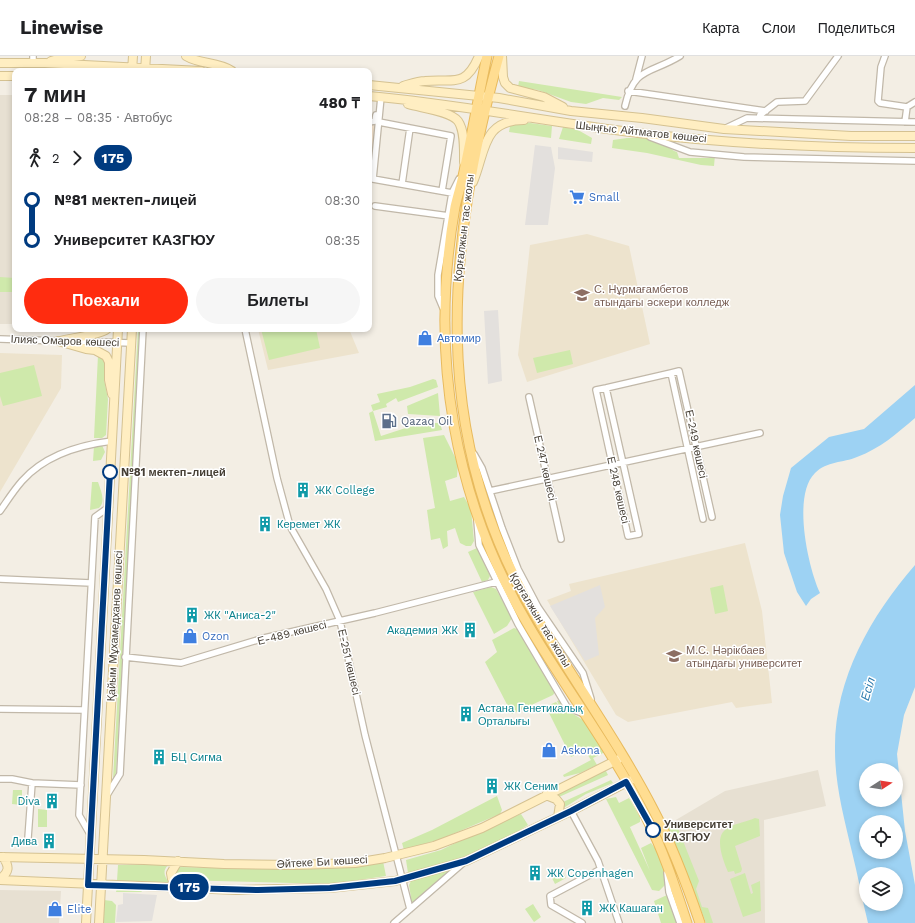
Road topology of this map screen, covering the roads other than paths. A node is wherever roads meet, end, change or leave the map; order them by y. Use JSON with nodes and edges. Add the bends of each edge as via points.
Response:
{"nodes":[{"id":1,"x":81,"y":56,"type":"edge"},
{"id":2,"x":133,"y":56,"type":"edge"},
{"id":3,"x":146,"y":56,"type":"edge"},
{"id":4,"x":186,"y":56,"type":"edge"},
{"id":5,"x":479,"y":56,"type":"edge"},
{"id":6,"x":487,"y":56,"type":"edge"},
{"id":7,"x":499,"y":56,"type":"edge"},
{"id":8,"x":502,"y":56,"type":"edge"},
{"id":9,"x":642,"y":56,"type":"edge"},
{"id":10,"x":680,"y":56,"type":"edge"},
{"id":11,"x":838,"y":56,"type":"edge"},
{"id":12,"x":885,"y":56,"type":"edge"},
{"id":13,"x":33,"y":60,"type":"edge"},
{"id":14,"x":0,"y":63,"type":"edge"},
{"id":15,"x":45,"y":63,"type":"junction"},
{"id":16,"x":118,"y":68,"type":"edge"},
{"id":17,"x":132,"y":68,"type":"edge"},
{"id":18,"x":145,"y":68,"type":"edge"},
{"id":19,"x":227,"y":68,"type":"edge"},
{"id":20,"x":0,"y":76,"type":"edge"},
{"id":21,"x":12,"y":76,"type":"edge"},
{"id":22,"x":12,"y":77,"type":"edge"},
{"id":23,"x":636,"y":79,"type":"junction"},
{"id":24,"x":0,"y":81,"type":"edge"},
{"id":25,"x":372,"y":85,"type":"edge"},
{"id":26,"x":397,"y":87,"type":"junction"},
{"id":27,"x":628,"y":91,"type":"junction"},
{"id":28,"x":483,"y":96,"type":"junction"},
{"id":29,"x":379,"y":97,"type":"edge"},
{"id":30,"x":915,"y":102,"type":"edge"},
{"id":31,"x":625,"y":106,"type":"dead end"},
{"id":32,"x":907,"y":107,"type":"junction"},
{"id":33,"x":480,"y":110,"type":"junction"},
{"id":34,"x":571,"y":111,"type":"junction"},
{"id":35,"x":766,"y":111,"type":"junction"},
{"id":36,"x":760,"y":115,"type":"dead end"},
{"id":37,"x":542,"y":120,"type":"junction"},
{"id":38,"x":372,"y":122,"type":"edge"},
{"id":39,"x":379,"y":122,"type":"junction"},
{"id":40,"x":905,"y":122,"type":"junction"},
{"id":41,"x":915,"y":122,"type":"edge"},
{"id":42,"x":410,"y":128,"type":"junction"},
{"id":43,"x":724,"y":129,"type":"junction"},
{"id":44,"x":640,"y":133,"type":"junction"},
{"id":45,"x":915,"y":136,"type":"edge"},
{"id":46,"x":915,"y":148,"type":"edge"},
{"id":47,"x":915,"y":161,"type":"edge"},
{"id":48,"x":465,"y":168,"type":"junction"},
{"id":49,"x":402,"y":184,"type":"junction"},
{"id":50,"x":442,"y":191,"type":"junction"},
{"id":51,"x":452,"y":193,"type":"junction"},
{"id":52,"x":469,"y":196,"type":"junction"},
{"id":53,"x":375,"y":206,"type":"dead end"},
{"id":54,"x":449,"y":216,"type":"junction"},
{"id":55,"x":445,"y":313,"type":"junction"},
{"id":56,"x":102,"y":332,"type":"edge"},
{"id":57,"x":118,"y":332,"type":"edge"},
{"id":58,"x":132,"y":332,"type":"edge"},
{"id":59,"x":143,"y":332,"type":"edge"},
{"id":60,"x":246,"y":332,"type":"edge"},
{"id":61,"x":0,"y":339,"type":"edge"},
{"id":62,"x":58,"y":341,"type":"junction"},
{"id":63,"x":117,"y":343,"type":"junction"},
{"id":64,"x":130,"y":343,"type":"junction"},
{"id":65,"x":671,"y":373,"type":"junction"},
{"id":66,"x":606,"y":388,"type":"junction"},
{"id":67,"x":529,"y":397,"type":"dead end"},
{"id":68,"x":114,"y":405,"type":"junction"},
{"id":69,"x":760,"y":433,"type":"dead end"},
{"id":70,"x":112,"y":441,"type":"junction"},
{"id":71,"x":468,"y":443,"type":"junction"},
{"id":72,"x":696,"y":446,"type":"junction"},
{"id":73,"x":688,"y":448,"type":"junction"},
{"id":74,"x":623,"y":462,"type":"junction"},
{"id":75,"x":612,"y":464,"type":"junction"},
{"id":76,"x":547,"y":478,"type":"junction"},
{"id":77,"x":490,"y":491,"type":"junction"},
{"id":78,"x":109,"y":507,"type":"junction"},
{"id":79,"x":0,"y":511,"type":"edge"},
{"id":80,"x":477,"y":517,"type":"junction"},
{"id":81,"x":712,"y":517,"type":"dead end"},
{"id":82,"x":703,"y":519,"type":"dead end"},
{"id":83,"x":561,"y":539,"type":"dead end"},
{"id":84,"x":0,"y":579,"type":"edge"},
{"id":85,"x":496,"y":582,"type":"junction"},
{"id":86,"x":91,"y":583,"type":"junction"},
{"id":87,"x":340,"y":621,"type":"junction"},
{"id":88,"x":125,"y":657,"type":"junction"},
{"id":89,"x":593,"y":707,"type":"junction"},
{"id":90,"x":0,"y":709,"type":"edge"},
{"id":91,"x":84,"y":710,"type":"junction"},
{"id":92,"x":585,"y":715,"type":"junction"},
{"id":93,"x":618,"y":759,"type":"junction"},
{"id":94,"x":0,"y":779,"type":"edge"},
{"id":95,"x":630,"y":780,"type":"junction"},
{"id":96,"x":32,"y":783,"type":"junction"},
{"id":97,"x":81,"y":785,"type":"junction"},
{"id":98,"x":546,"y":795,"type":"junction"},
{"id":99,"x":106,"y":797,"type":"junction"},
{"id":100,"x":571,"y":811,"type":"junction"},
{"id":101,"x":558,"y":817,"type":"junction"},
{"id":102,"x":91,"y":835,"type":"junction"},
{"id":103,"x":28,"y":838,"type":"dead end"},
{"id":104,"x":397,"y":856,"type":"junction"},
{"id":105,"x":1,"y":857,"type":"edge"},
{"id":106,"x":90,"y":859,"type":"junction"},
{"id":107,"x":103,"y":859,"type":"junction"},
{"id":108,"x":178,"y":861,"type":"junction"},
{"id":109,"x":466,"y":861,"type":"junction"},
{"id":110,"x":667,"y":861,"type":"junction"},
{"id":111,"x":601,"y":869,"type":"junction"},
{"id":112,"x":403,"y":879,"type":"junction"},
{"id":113,"x":0,"y":880,"type":"edge"},
{"id":114,"x":88,"y":885,"type":"junction"},
{"id":115,"x":101,"y":886,"type":"junction"},
{"id":116,"x":181,"y":887,"type":"junction"},
{"id":117,"x":410,"y":909,"type":"junction"},
{"id":118,"x":86,"y":923,"type":"edge"},
{"id":119,"x":99,"y":923,"type":"edge"},
{"id":120,"x":394,"y":923,"type":"edge"},
{"id":121,"x":582,"y":923,"type":"edge"},
{"id":122,"x":619,"y":923,"type":"edge"},
{"id":123,"x":680,"y":923,"type":"edge"},
{"id":124,"x":687,"y":923,"type":"edge"},
{"id":125,"x":700,"y":923,"type":"edge"}],
"edges":[{"from":1,"to":15,"type":"main road","via":[[65,56]]},
{"from":2,"to":17,"type":"main road"},
{"from":3,"to":18,"type":"main road"},
{"from":4,"to":19,"type":"main road"},
{"from":5,"to":26,"type":"main road","via":[[466,77],[455,81],[424,80]]},
{"from":6,"to":28,"type":"main road","name":"Қорғалжын тас жолы"},
{"from":7,"to":28,"type":"main road","name":"Қорғалжын тас жолы"},
{"from":8,"to":34,"type":"main road","via":[[503,76],[510,88],[544,97]]},
{"from":9,"to":23,"type":"street"},
{"from":10,"to":23,"type":"street","via":[[646,71]]},
{"from":11,"to":35,"type":"street","via":[[805,101],[777,102]]},
{"from":12,"to":32,"type":"street","via":[[880,67],[878,101]]},
{"from":13,"to":14,"type":"main road"},
{"from":13,"to":15,"type":"main road"},
{"from":15,"to":16,"type":"main road"},
{"from":20,"to":21,"type":"main road"},
{"from":22,"to":24,"type":"street"},
{"from":23,"to":27,"type":"street"},
{"from":25,"to":26,"type":"main road","name":"Шыңғыс Айтматов көшесі"},
{"from":26,"to":28,"type":"main road","name":"Шыңғыс Айтматов көшесі"},
{"from":27,"to":31,"type":"street"},
{"from":27,"to":35,"type":"street"},
{"from":28,"to":33,"type":"main road","name":"Қорғалжын тас жолы"},
{"from":28,"to":34,"type":"main road","name":"Шыңғыс Айтматов көшесі"},
{"from":29,"to":33,"type":"main road","name":"Шыңғыс Айтматов көшесі"},
{"from":29,"to":38,"type":"street","via":[[375,120]]},
{"from":29,"to":39,"type":"street"},
{"from":29,"to":48,"type":"main road","via":[[441,112],[458,121],[463,137]]},
{"from":30,"to":32,"type":"street"},
{"from":32,"to":40,"type":"street"},
{"from":33,"to":37,"type":"main road","name":"Шыңғыс Айтматов көшесі"},
{"from":33,"to":48,"type":"main road","name":"Қорғалжын тас жолы"},
{"from":33,"to":52,"type":"main road","name":"Қорғалжын тас жолы"},
{"from":34,"to":43,"type":"main road","name":"Шыңғыс Айтматов көшесі"},
{"from":35,"to":36,"type":"street"},
{"from":37,"to":44,"type":"main road","name":"Шыңғыс Айтматов көшесі"},
{"from":37,"to":52,"type":"main road","via":[[511,121],[492,130]]},
{"from":39,"to":42,"type":"street"},
{"from":39,"to":49,"type":"street","via":[[373,179]]},
{"from":40,"to":41,"type":"street"},
{"from":40,"to":43,"type":"street","via":[[747,118]]},
{"from":42,"to":49,"type":"street"},
{"from":42,"to":50,"type":"street","via":[[451,136]]},
{"from":43,"to":45,"type":"main road","name":"Шыңғыс Айтматов көшесі","via":[[851,136]]},
{"from":44,"to":46,"type":"main road","name":"Шыңғыс Айтматов көшесі","via":[[783,146]]},
{"from":44,"to":47,"type":"street","via":[[690,152],[744,157]]},
{"from":48,"to":51,"type":"street"},
{"from":48,"to":55,"type":"main road","name":"Қорғалжын тас жолы","via":[[456,206]]},
{"from":49,"to":50,"type":"street"},
{"from":50,"to":51,"type":"street"},
{"from":51,"to":54,"type":"street"},
{"from":52,"to":71,"type":"main road","name":"Қорғалжын тас жолы","via":[[459,252],[456,315],[461,400]]},
{"from":53,"to":54,"type":"street"},
{"from":54,"to":55,"type":"street","via":[[438,275],[438,296]]},
{"from":55,"to":80,"type":"main road","name":"Қорғалжын тас жолы","via":[[445,349],[452,418],[461,464]]},
{"from":56,"to":62,"type":"main road"},
{"from":57,"to":63,"type":"main road","name":"Қайым Мұхамедханов көшесі"},
{"from":58,"to":64,"type":"main road","name":"Қайым Мұхамедханов көшесі"},
{"from":59,"to":88,"type":"street"},
{"from":60,"to":87,"type":"street","name":"Е-251 көшесі","via":[[290,526],[326,589]]},
{"from":61,"to":62,"type":"street","name":"Ілияс Омаров көшесі"},
{"from":62,"to":63,"type":"street","name":"Ілияс Омаров көшесі"},
{"from":62,"to":68,"type":"main road","via":[[95,350],[106,356]]},
{"from":63,"to":64,"type":"street","name":"Ілияс Омаров көшесі"},
{"from":63,"to":68,"type":"main road","name":"Қайым Мұхамедханов көшесі"},
{"from":64,"to":99,"type":"main road","name":"Қайым Мұхамедханов көшесі"},
{"from":65,"to":66,"type":"street"},
{"from":65,"to":72,"type":"street","name":"Е-249 көшесі","via":[[680,371]]},
{"from":65,"to":73,"type":"street"},
{"from":66,"to":74,"type":"street","name":"Е 248 көшесі"},
{"from":66,"to":75,"type":"street","name":"Е 248 көшесі","via":[[596,390]]},
{"from":67,"to":76,"type":"street","name":"Е 247 көшесі"},
{"from":68,"to":70,"type":"main road","name":"Қайым Мұхамедханов көшесі"},
{"from":69,"to":72,"type":"street"},
{"from":70,"to":78,"type":"main road","name":"Қайым Мұхамедханов көшесі"},
{"from":70,"to":79,"type":"street","via":[[67,450],[47,461],[23,480]]},
{"from":71,"to":77,"type":"street","via":[[482,468]]},
{"from":71,"to":89,"type":"main road","name":"Қорғалжын тас жолы","via":[[493,529],[509,566],[531,608]]},
{"from":72,"to":73,"type":"street"},
{"from":72,"to":81,"type":"street","name":"Е-249 көшесі"},
{"from":73,"to":74,"type":"street"},
{"from":73,"to":82,"type":"street"},
{"from":74,"to":75,"type":"street"},
{"from":74,"to":75,"type":"street","name":"Е 248 көшесі","via":[[639,534],[628,536]]},
{"from":75,"to":76,"type":"street"},
{"from":76,"to":77,"type":"street"},
{"from":76,"to":83,"type":"street","name":"Е 247 көшесі"},
{"from":77,"to":89,"type":"street","via":[[518,569],[538,607],[583,673]]},
{"from":78,"to":86,"type":"street","via":[[95,517]]},
{"from":78,"to":102,"type":"main road","name":"Қайым Мұхамедханов көшесі"},
{"from":80,"to":85,"type":"street","via":[[479,544]]},
{"from":80,"to":92,"type":"main road","name":"Қорғалжын тас жолы","via":[[500,572],[529,628]]},
{"from":84,"to":86,"type":"street"},
{"from":85,"to":87,"type":"street","name":"Е-489 көшесі"},
{"from":85,"to":92,"type":"street","via":[[567,707]]},
{"from":86,"to":91,"type":"street"},
{"from":87,"to":88,"type":"street","name":"Е-489 көшесі","via":[[264,638],[181,663]]},
{"from":87,"to":104,"type":"street","name":"Е-251 көшесі","via":[[365,735]]},
{"from":88,"to":99,"type":"street","via":[[120,774]]},
{"from":89,"to":93,"type":"main road","name":"Қорғалжын тас жолы"},
{"from":90,"to":91,"type":"street"},
{"from":91,"to":97,"type":"street"},
{"from":92,"to":93,"type":"main road","name":"Қорғалжын тас жолы"},
{"from":93,"to":95,"type":"main road","name":"Қорғалжын тас жолы"},
{"from":93,"to":98,"type":"main road","name":"Әйтеке Би көшесі"},
{"from":94,"to":96,"type":"street"},
{"from":95,"to":100,"type":"main road"},
{"from":95,"to":110,"type":"main road","name":"Қорғалжын тас жолы"},
{"from":95,"to":125,"type":"main road","name":"Қорғалжын тас жолы","via":[[654,810],[675,856]]},
{"from":96,"to":97,"type":"street"},
{"from":96,"to":103,"type":"street"},
{"from":97,"to":102,"type":"street","via":[[79,815]]},
{"from":98,"to":101,"type":"main road","via":[[556,799],[560,804]]},
{"from":98,"to":104,"type":"main road","name":"Әйтеке Би көшесі","via":[[482,828],[434,846]]},
{"from":99,"to":107,"type":"main road","name":"Қайым Мұхамедханов көшесі"},
{"from":100,"to":101,"type":"main road"},
{"from":100,"to":111,"type":"street"},
{"from":101,"to":109,"type":"main road"},
{"from":102,"to":106,"type":"main road","name":"Қайым Мұхамедханов көшесі"},
{"from":104,"to":108,"type":"main road","name":"Әйтеке Би көшесі","via":[[355,863],[296,865]]},
{"from":104,"to":112,"type":"street","name":"Е-251 көшесі"},
{"from":105,"to":106,"type":"main road","name":"Әйтеке Би көшесі"},
{"from":105,"to":113,"type":"main road","via":[[8,868]]},
{"from":106,"to":107,"type":"main road","name":"Әйтеке Би көшесі"},
{"from":106,"to":114,"type":"main road","name":"Қайым Мұхамедханов көшесі"},
{"from":107,"to":108,"type":"main road","name":"Әйтеке Би көшесі"},
{"from":107,"to":115,"type":"main road","name":"Қайым Мұхамедханов көшесі"},
{"from":108,"to":116,"type":"main road","via":[[171,873],[172,879]]},
{"from":109,"to":112,"type":"main road"},
{"from":109,"to":117,"type":"street"},
{"from":110,"to":123,"type":"street","via":[[668,889]]},
{"from":110,"to":124,"type":"main road","name":"Қорғалжын тас жолы"},
{"from":111,"to":121,"type":"street","via":[[550,896],[551,905]]},
{"from":111,"to":122,"type":"street"},
{"from":112,"to":116,"type":"main road","via":[[330,888],[258,890]]},
{"from":112,"to":117,"type":"street","name":"Е-251 көшесі"},
{"from":113,"to":114,"type":"main road"},
{"from":114,"to":115,"type":"main road"},
{"from":114,"to":118,"type":"main road","name":"Қайым Мұхамедханов көшесі"},
{"from":115,"to":116,"type":"main road"},
{"from":115,"to":119,"type":"main road","name":"Қайым Мұхамедханов көшесі"},
{"from":117,"to":120,"type":"street"}]}
